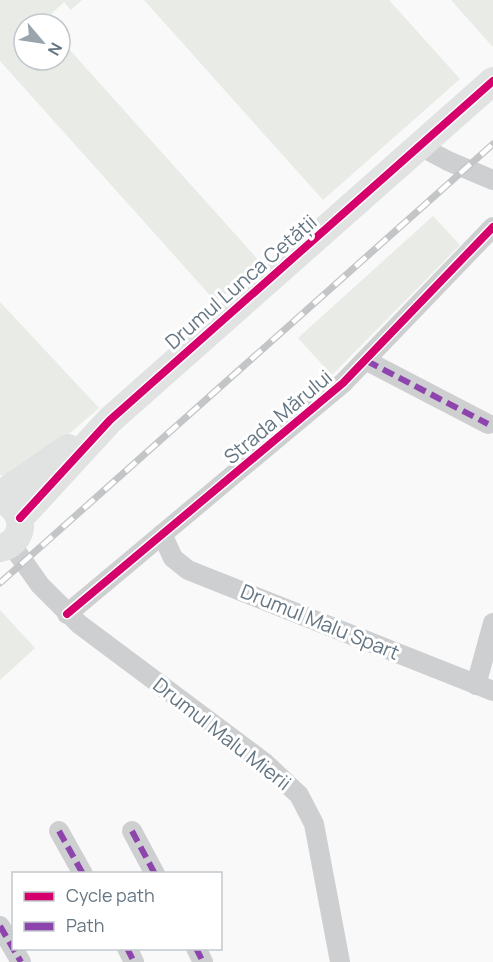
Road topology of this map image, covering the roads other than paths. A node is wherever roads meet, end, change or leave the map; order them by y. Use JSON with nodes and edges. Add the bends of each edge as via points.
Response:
{"nodes":[{"id":1,"x":493,"y":81,"type":"edge"},
{"id":2,"x":420,"y":146,"type":"junction"},
{"id":3,"x":493,"y":180,"type":"edge"},
{"id":4,"x":493,"y":227,"type":"edge"},
{"id":5,"x":367,"y":361,"type":"junction"},
{"id":6,"x":110,"y":420,"type":"junction"},
{"id":7,"x":488,"y":424,"type":"dead end"},
{"id":8,"x":0,"y":495,"type":"edge"},
{"id":9,"x":8,"y":528,"type":"edge"},
{"id":10,"x":162,"y":534,"type":"junction"},
{"id":11,"x":67,"y":614,"type":"junction"},
{"id":12,"x":493,"y":623,"type":"edge"},
{"id":13,"x":484,"y":688,"type":"edge"},
{"id":14,"x":59,"y":831,"type":"dead end"},
{"id":15,"x":132,"y":831,"type":"dead end"},
{"id":16,"x":82,"y":872,"type":"edge"},
{"id":17,"x":154,"y":872,"type":"edge"},
{"id":18,"x":0,"y":926,"type":"edge"},
{"id":19,"x":12,"y":947,"type":"edge"},
{"id":20,"x":340,"y":962,"type":"edge"}],
"edges":[{"from":1,"to":2,"type":"street","name":"Drumul Lunca Cetății"},
{"from":2,"to":3,"type":"street"},
{"from":2,"to":6,"type":"street","name":"Drumul Lunca Cetății"},
{"from":4,"to":5,"type":"street","name":"Strada Mărului"},
{"from":5,"to":7,"type":"street"},
{"from":5,"to":10,"type":"street","name":"Strada Mărului","via":[[308,415]]},
{"from":6,"to":8,"type":"street","name":"Drumul Lunca Cetății"},
{"from":6,"to":9,"type":"street","name":"Drumul Lunca Cetății"},
{"from":9,"to":11,"type":"street","name":"Drumul Malu Mierii","via":[[40,585]]},
{"from":10,"to":11,"type":"street","name":"Strada Mărului"},
{"from":10,"to":13,"type":"street","name":"Drumul Malu Spart","via":[[173,558],[188,570]]},
{"from":11,"to":20,"type":"street","name":"Drumul Malu Mierii","via":[[265,763],[299,795],[314,824]]},
{"from":12,"to":13,"type":"street"},
{"from":14,"to":16,"type":"street"},
{"from":15,"to":17,"type":"street"},
{"from":18,"to":19,"type":"street"}]}
